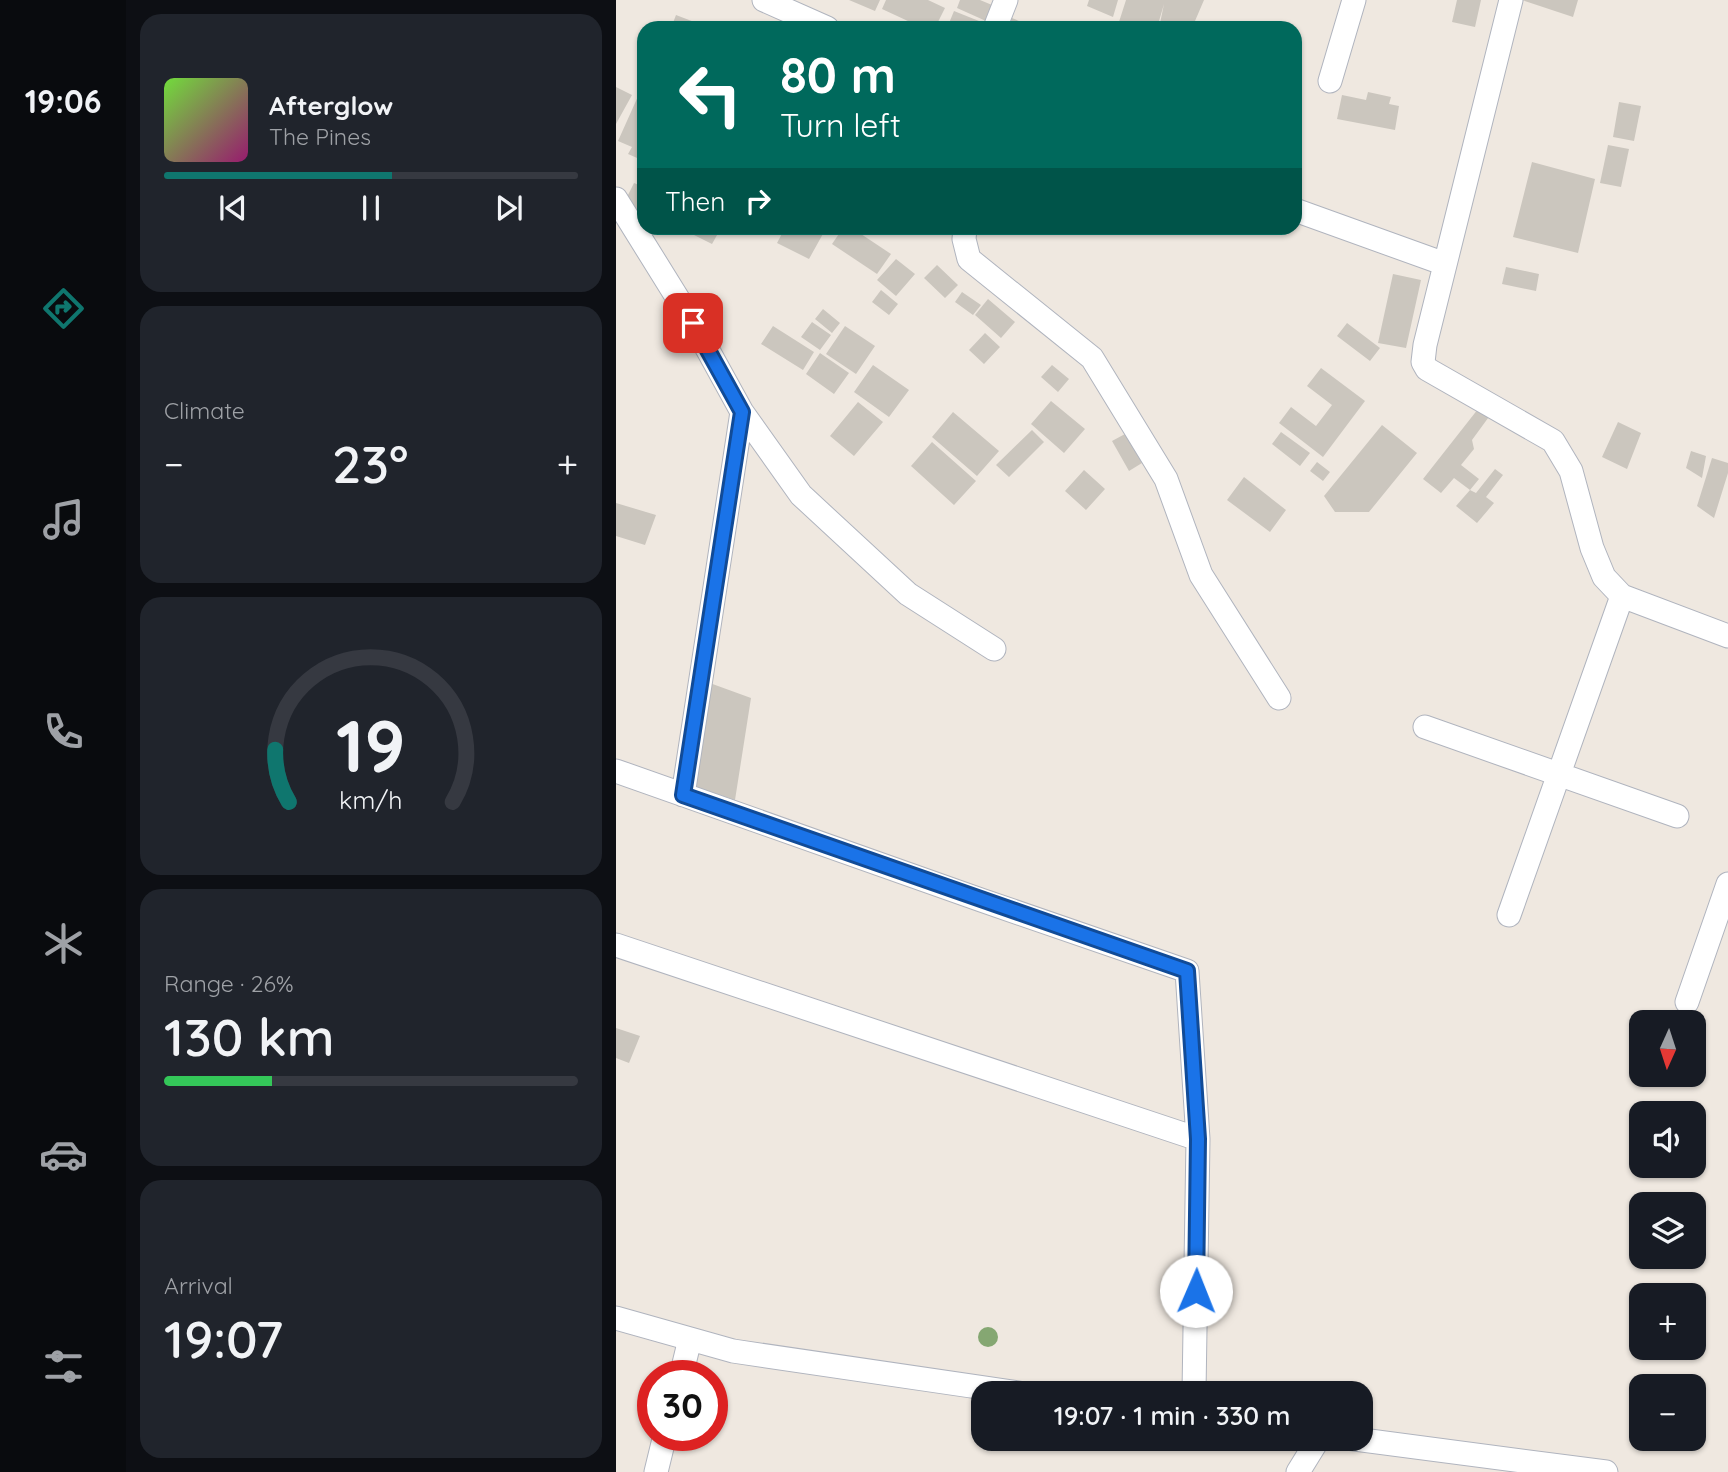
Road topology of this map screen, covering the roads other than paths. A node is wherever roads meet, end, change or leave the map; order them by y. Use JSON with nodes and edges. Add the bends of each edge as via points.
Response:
{"nodes":[{"id":1,"x":764,"y":0,"type":"edge"},
{"id":2,"x":1006,"y":0,"type":"edge"},
{"id":3,"x":1354,"y":0,"type":"edge"},
{"id":4,"x":1511,"y":0,"type":"edge"},
{"id":5,"x":811,"y":21,"type":"edge"},
{"id":6,"x":998,"y":21,"type":"edge"},
{"id":7,"x":1330,"y":81,"type":"dead end"},
{"id":8,"x":616,"y":199,"type":"edge"},
{"id":9,"x":1302,"y":213,"type":"edge"},
{"id":10,"x":637,"y":233,"type":"edge"},
{"id":11,"x":638,"y":235,"type":"edge"},
{"id":12,"x":964,"y":235,"type":"edge"},
{"id":13,"x":1445,"y":264,"type":"junction"},
{"id":14,"x":742,"y":412,"type":"junction"},
{"id":15,"x":1622,"y":596,"type":"junction"},
{"id":16,"x":1728,"y":636,"type":"edge"},
{"id":17,"x":994,"y":649,"type":"dead end"},
{"id":18,"x":1279,"y":698,"type":"dead end"},
{"id":19,"x":1424,"y":727,"type":"dead end"},
{"id":20,"x":616,"y":771,"type":"edge"},
{"id":21,"x":1559,"y":774,"type":"junction"},
{"id":22,"x":683,"y":795,"type":"junction"},
{"id":23,"x":1676,"y":816,"type":"dead end"},
{"id":24,"x":1728,"y":884,"type":"edge"},
{"id":25,"x":1509,"y":915,"type":"dead end"},
{"id":26,"x":616,"y":945,"type":"edge"},
{"id":27,"x":1687,"y":1002,"type":"dead end"},
{"id":28,"x":1198,"y":1139,"type":"junction"},
{"id":29,"x":616,"y":1318,"type":"edge"},
{"id":30,"x":690,"y":1339,"type":"junction"},
{"id":31,"x":685,"y":1360,"type":"edge"},
{"id":32,"x":1194,"y":1381,"type":"edge"},
{"id":33,"x":971,"y":1386,"type":"edge"},
{"id":34,"x":1373,"y":1441,"type":"edge"},
{"id":35,"x":662,"y":1451,"type":"edge"},
{"id":36,"x":1311,"y":1451,"type":"edge"},
{"id":37,"x":656,"y":1472,"type":"edge"},
{"id":38,"x":1298,"y":1472,"type":"edge"},
{"id":39,"x":1606,"y":1472,"type":"edge"}],
"edges":[{"from":1,"to":5,"type":"street"},
{"from":2,"to":6,"type":"street"},
{"from":3,"to":7,"type":"street"},
{"from":4,"to":13,"type":"street"},
{"from":8,"to":10,"type":"street"},
{"from":9,"to":13,"type":"street"},
{"from":11,"to":14,"type":"street"},
{"from":12,"to":18,"type":"street","via":[[969,259],[1092,358],[1166,478],[1201,575]]},
{"from":13,"to":15,"type":"street","via":[[1423,362],[1427,369],[1553,441],[1571,471],[1604,578]]},
{"from":14,"to":17,"type":"street","via":[[801,495],[908,594]]},
{"from":14,"to":22,"type":"street"},
{"from":15,"to":16,"type":"street"},
{"from":15,"to":21,"type":"street"},
{"from":19,"to":21,"type":"street"},
{"from":20,"to":22,"type":"street"},
{"from":21,"to":23,"type":"street"},
{"from":21,"to":25,"type":"street"},
{"from":22,"to":28,"type":"street","via":[[1187,971]]},
{"from":24,"to":27,"type":"street"},
{"from":26,"to":28,"type":"street"},
{"from":28,"to":32,"type":"street"},
{"from":29,"to":30,"type":"street"},
{"from":30,"to":31,"type":"street"},
{"from":30,"to":33,"type":"street","via":[[733,1352]]},
{"from":34,"to":39,"type":"street"},
{"from":35,"to":37,"type":"street"},
{"from":36,"to":38,"type":"street"}]}
